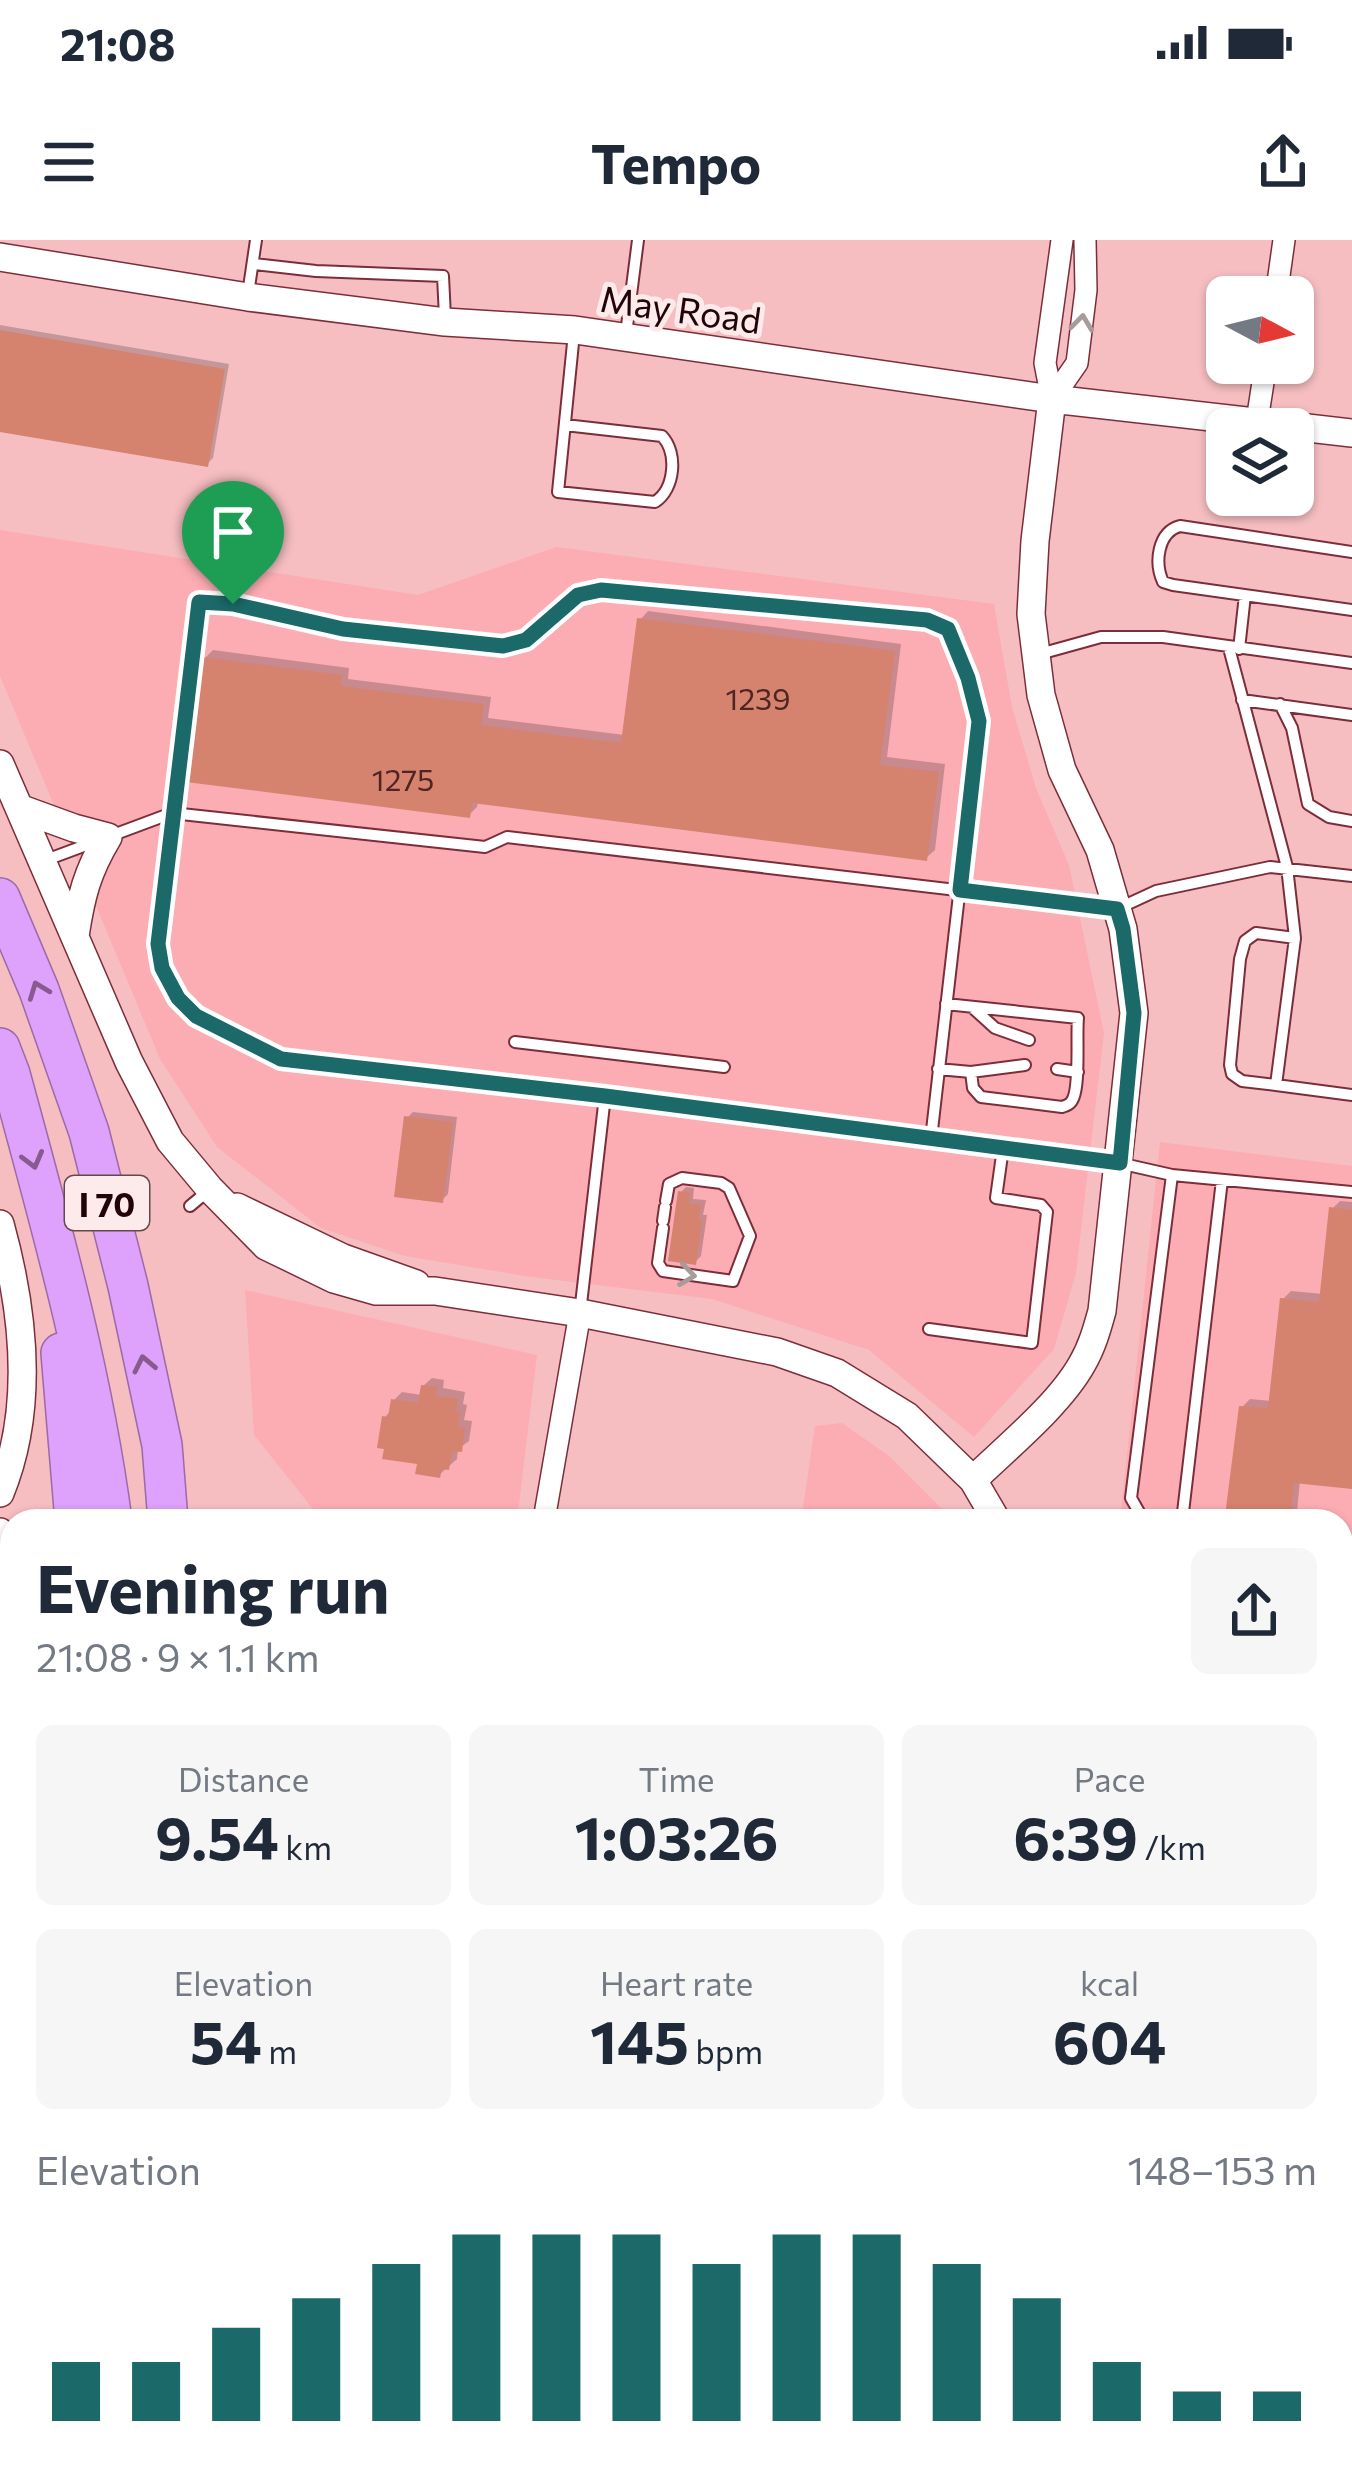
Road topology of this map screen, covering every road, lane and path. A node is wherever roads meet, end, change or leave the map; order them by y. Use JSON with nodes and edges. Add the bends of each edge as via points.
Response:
{"nodes":[{"id":1,"x":256,"y":240,"type":"edge"},
{"id":2,"x":638,"y":240,"type":"edge"},
{"id":3,"x":1062,"y":240,"type":"edge"},
{"id":4,"x":1085,"y":240,"type":"edge"},
{"id":5,"x":1284,"y":240,"type":"edge"},
{"id":6,"x":0,"y":257,"type":"edge"},
{"id":7,"x":254,"y":263,"type":"junction"},
{"id":8,"x":1279,"y":276,"type":"edge"},
{"id":9,"x":248,"y":297,"type":"junction"},
{"id":10,"x":445,"y":322,"type":"junction"},
{"id":11,"x":575,"y":330,"type":"junction"},
{"id":12,"x":626,"y":337,"type":"junction"},
{"id":13,"x":1052,"y":399,"type":"junction"},
{"id":14,"x":1206,"y":416,"type":"edge"},
{"id":15,"x":565,"y":424,"type":"junction"},
{"id":16,"x":1314,"y":429,"type":"edge"},
{"id":17,"x":1352,"y":434,"type":"edge"},
{"id":18,"x":1352,"y":552,"type":"edge"},
{"id":19,"x":1245,"y":595,"type":"junction"},
{"id":20,"x":1352,"y":610,"type":"edge"},
{"id":21,"x":1234,"y":648,"type":"junction"},
{"id":22,"x":1036,"y":655,"type":"junction"},
{"id":23,"x":1352,"y":663,"type":"edge"},
{"id":24,"x":1242,"y":700,"type":"junction"},
{"id":25,"x":1280,"y":704,"type":"junction"},
{"id":26,"x":1352,"y":715,"type":"edge"},
{"id":27,"x":0,"y":764,"type":"edge"},
{"id":28,"x":19,"y":808,"type":"junction"},
{"id":29,"x":172,"y":813,"type":"junction"},
{"id":30,"x":1352,"y":821,"type":"edge"},
{"id":31,"x":108,"y":837,"type":"junction"},
{"id":32,"x":42,"y":861,"type":"junction"},
{"id":33,"x":1287,"y":867,"type":"junction"},
{"id":34,"x":1352,"y":875,"type":"edge"},
{"id":35,"x":960,"y":890,"type":"junction"},
{"id":36,"x":0,"y":898,"type":"edge"},
{"id":37,"x":1117,"y":909,"type":"junction"},
{"id":38,"x":75,"y":936,"type":"junction"},
{"id":39,"x":1295,"y":938,"type":"junction"},
{"id":40,"x":946,"y":1004,"type":"junction"},
{"id":41,"x":972,"y":1007,"type":"junction"},
{"id":42,"x":1029,"y":1040,"type":"dead end"},
{"id":43,"x":515,"y":1042,"type":"dead end"},
{"id":44,"x":1060,"y":1044,"type":"dead end"},
{"id":45,"x":1076,"y":1046,"type":"junction"},
{"id":46,"x":0,"y":1048,"type":"edge"},
{"id":47,"x":1025,"y":1065,"type":"dead end"},
{"id":48,"x":724,"y":1067,"type":"dead end"},
{"id":49,"x":938,"y":1069,"type":"junction"},
{"id":50,"x":1057,"y":1069,"type":"dead end"},
{"id":51,"x":971,"y":1072,"type":"junction"},
{"id":52,"x":1078,"y":1072,"type":"junction"},
{"id":53,"x":1276,"y":1085,"type":"junction"},
{"id":54,"x":1352,"y":1095,"type":"edge"},
{"id":55,"x":605,"y":1096,"type":"junction"},
{"id":56,"x":931,"y":1139,"type":"junction"},
{"id":57,"x":1003,"y":1148,"type":"junction"},
{"id":58,"x":1120,"y":1163,"type":"junction"},
{"id":59,"x":1172,"y":1175,"type":"junction"},
{"id":60,"x":1222,"y":1180,"type":"junction"},
{"id":61,"x":1352,"y":1192,"type":"edge"},
{"id":62,"x":664,"y":1214,"type":"joint"},
{"id":63,"x":0,"y":1224,"type":"edge"},
{"id":64,"x":6,"y":1264,"type":"edge"},
{"id":65,"x":63,"y":1269,"type":"junction"},
{"id":66,"x":580,"y":1313,"type":"junction"},
{"id":67,"x":928,"y":1329,"type":"dead end"},
{"id":68,"x":11,"y":1362,"type":"edge"},
{"id":69,"x":162,"y":1445,"type":"junction"},
{"id":70,"x":973,"y":1480,"type":"junction"},
{"id":71,"x":0,"y":1493,"type":"edge"},
{"id":72,"x":74,"y":1509,"type":"edge"},
{"id":73,"x":110,"y":1509,"type":"edge"},
{"id":74,"x":167,"y":1509,"type":"edge"},
{"id":75,"x":178,"y":1509,"type":"edge"},
{"id":76,"x":548,"y":1509,"type":"edge"},
{"id":77,"x":990,"y":1509,"type":"edge"},
{"id":78,"x":1137,"y":1509,"type":"edge"},
{"id":79,"x":1184,"y":1509,"type":"edge"}],
"edges":[{"from":1,"to":7,"type":"lane"},
{"from":2,"to":12,"type":"lane"},
{"from":3,"to":13,"type":"street","via":[[1045,363]]},
{"from":13,"to":4,"type":"street","one_way":true,"via":[[1077,363]]},
{"from":5,"to":8,"type":"street"},
{"from":6,"to":9,"type":"street","name":"May Road"},
{"from":7,"to":9,"type":"lane"},
{"from":7,"to":10,"type":"lane","via":[[443,276]]},
{"from":9,"to":10,"type":"street","name":"May Road"},
{"from":10,"to":11,"type":"street","name":"May Road"},
{"from":11,"to":12,"type":"street","name":"May Road"},
{"from":11,"to":15,"type":"lane"},
{"from":12,"to":13,"type":"street","name":"May Road"},
{"from":13,"to":14,"type":"street","name":"May Road"},
{"from":13,"to":22,"type":"street","via":[[1035,541]]},
{"from":15,"to":15,"type":"lane","via":[[558,492],[655,502],[664,496],[672,456],[662,436]]},
{"from":16,"to":17,"type":"street","name":"May Road"},
{"from":18,"to":19,"type":"lane","via":[[1168,529],[1163,581]]},
{"from":19,"to":20,"type":"lane"},
{"from":19,"to":21,"type":"lane"},
{"from":21,"to":22,"type":"lane","via":[[1101,637]]},
{"from":21,"to":23,"type":"lane"},
{"from":21,"to":24,"type":"lane"},
{"from":22,"to":37,"type":"street","via":[[1062,770]]},
{"from":24,"to":25,"type":"lane"},
{"from":24,"to":33,"type":"lane"},
{"from":25,"to":26,"type":"lane"},
{"from":25,"to":30,"type":"lane","via":[[1308,803]]},
{"from":27,"to":28,"type":"street"},
{"from":28,"to":31,"type":"street"},
{"from":28,"to":32,"type":"street"},
{"from":29,"to":31,"type":"lane"},
{"from":29,"to":35,"type":"lane","via":[[485,848],[507,837]]},
{"from":29,"to":35,"type":"lane","via":[[199,602],[343,629],[503,646],[526,640],[578,595],[601,590],[927,620],[948,629],[979,721]]},
{"from":29,"to":55,"type":"lane","via":[[158,944],[162,968],[196,1016],[281,1059]]},
{"from":31,"to":32,"type":"lane"},
{"from":31,"to":38,"type":"street","via":[[82,890]]},
{"from":32,"to":38,"type":"street"},
{"from":33,"to":34,"type":"lane"},
{"from":33,"to":37,"type":"lane","via":[[1156,891]]},
{"from":33,"to":39,"type":"lane"},
{"from":35,"to":37,"type":"lane"},
{"from":35,"to":40,"type":"lane"},
{"from":69,"to":36,"type":"highway","number":"I 70","one_way":true,"via":[[89,1132]]},
{"from":37,"to":58,"type":"street","via":[[1134,1013]]},
{"from":38,"to":66,"type":"street","via":[[129,1062],[207,1198],[435,1292]]},
{"from":39,"to":53,"type":"lane"},
{"from":39,"to":53,"type":"lane","via":[[1256,933],[1240,959],[1232,1074]]},
{"from":40,"to":41,"type":"lane"},
{"from":40,"to":49,"type":"lane"},
{"from":41,"to":42,"type":"lane","via":[[994,1028]]},
{"from":41,"to":45,"type":"lane","via":[[1078,1018]]},
{"from":43,"to":48,"type":"lane"},
{"from":44,"to":45,"type":"lane"},
{"from":45,"to":52,"type":"lane"},
{"from":46,"to":65,"type":"highway","number":"I 70","one_way":true},
{"from":47,"to":51,"type":"lane"},
{"from":49,"to":51,"type":"lane"},
{"from":49,"to":56,"type":"lane"},
{"from":50,"to":52,"type":"lane"},
{"from":51,"to":52,"type":"lane","via":[[981,1097],[1062,1107],[1075,1096]]},
{"from":53,"to":54,"type":"lane"},
{"from":55,"to":56,"type":"lane"},
{"from":55,"to":66,"type":"lane"},
{"from":56,"to":57,"type":"lane"},
{"from":57,"to":58,"type":"lane"},
{"from":57,"to":67,"type":"lane","via":[[996,1198],[1041,1204],[1047,1212],[1032,1343]]},
{"from":58,"to":59,"type":"lane"},
{"from":58,"to":70,"type":"street","via":[[1094,1339],[1042,1414]]},
{"from":59,"to":60,"type":"lane"},
{"from":59,"to":78,"type":"lane","via":[[1131,1498]]},
{"from":60,"to":61,"type":"lane"},
{"from":60,"to":79,"type":"lane"},
{"from":62,"to":62,"type":"lane","one_way":true,"via":[[663,1271],[733,1281],[750,1236],[729,1188],[682,1178],[669,1184]]},
{"from":63,"to":64,"type":"street"},
{"from":64,"to":68,"type":"street"},
{"from":65,"to":72,"type":"highway"},
{"from":65,"to":73,"type":"highway","number":"I 70"},
{"from":66,"to":70,"type":"street","via":[[777,1352],[837,1372],[907,1416]]},
{"from":66,"to":76,"type":"street"},
{"from":68,"to":71,"type":"street","via":[[22,1417]]},
{"from":69,"to":74,"type":"highway","number":"I 70"},
{"from":69,"to":75,"type":"highway"},
{"from":70,"to":77,"type":"street"}]}
